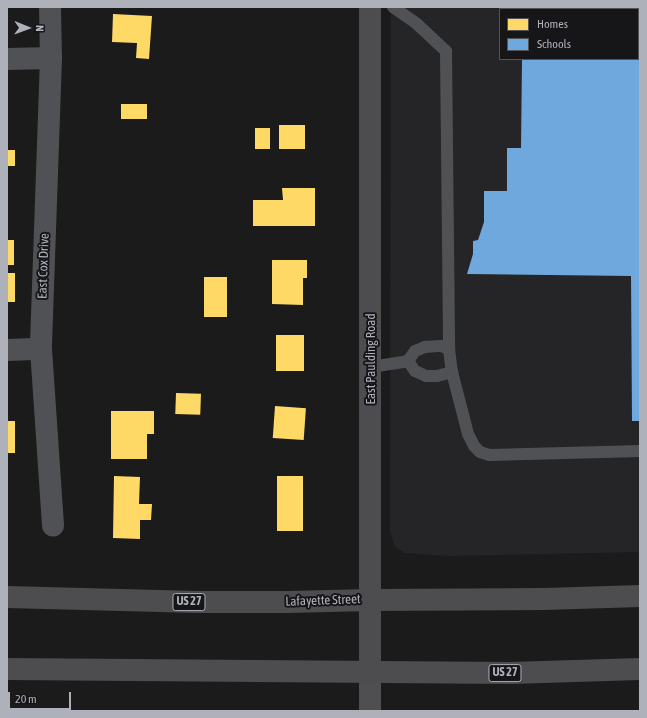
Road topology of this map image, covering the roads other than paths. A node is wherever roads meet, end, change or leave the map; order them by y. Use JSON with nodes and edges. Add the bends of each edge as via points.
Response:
{"nodes":[{"id":1,"x":50,"y":7,"type":"edge"},
{"id":2,"x":370,"y":7,"type":"edge"},
{"id":3,"x":393,"y":7,"type":"edge"},
{"id":4,"x":51,"y":58,"type":"junction"},
{"id":5,"x":7,"y":59,"type":"edge"},
{"id":6,"x":41,"y":349,"type":"junction"},
{"id":7,"x":449,"y":349,"type":"junction"},
{"id":8,"x":7,"y":350,"type":"edge"},
{"id":9,"x":408,"y":361,"type":"junction"},
{"id":10,"x":371,"y":367,"type":"junction"},
{"id":11,"x":452,"y":372,"type":"junction"},
{"id":12,"x":640,"y":451,"type":"edge"},
{"id":13,"x":53,"y":526,"type":"dead end"},
{"id":14,"x":640,"y":596,"type":"edge"},
{"id":15,"x":7,"y":597,"type":"edge"},
{"id":16,"x":370,"y":600,"type":"junction"},
{"id":17,"x":7,"y":669,"type":"edge"},
{"id":18,"x":640,"y":669,"type":"edge"},
{"id":19,"x":370,"y":673,"type":"junction"},
{"id":20,"x":370,"y":711,"type":"edge"}],
"edges":[{"from":1,"to":4,"type":"street","name":"East Cox Drive"},
{"from":2,"to":10,"type":"main road","name":"East Paulding Road"},
{"from":3,"to":7,"type":"lane","via":[[417,24],[446,51]]},
{"from":4,"to":5,"type":"street"},
{"from":4,"to":6,"type":"street","name":"East Cox Drive"},
{"from":6,"to":8,"type":"street"},
{"from":6,"to":13,"type":"street","name":"East Cox Drive"},
{"from":7,"to":9,"type":"lane","via":[[441,346],[425,347],[415,351]]},
{"from":7,"to":11,"type":"lane"},
{"from":9,"to":10,"type":"lane"},
{"from":9,"to":11,"type":"lane","via":[[415,371],[426,376]]},
{"from":10,"to":16,"type":"main road","name":"East Paulding Road"},
{"from":11,"to":12,"type":"lane","via":[[468,434],[480,452],[489,455]]},
{"from":14,"to":16,"type":"main road","name":"Lafayette Street","number":"US 27"},
{"from":15,"to":16,"type":"main road","name":"Lafayette Street","number":"US 27","via":[[197,602]]},
{"from":16,"to":19,"type":"main road","name":"East Paulding Road"},
{"from":17,"to":19,"type":"main road","number":"US 27"},
{"from":18,"to":19,"type":"main road","number":"US 27","via":[[510,673]]},
{"from":19,"to":20,"type":"main road","name":"East Paulding Road"}]}
